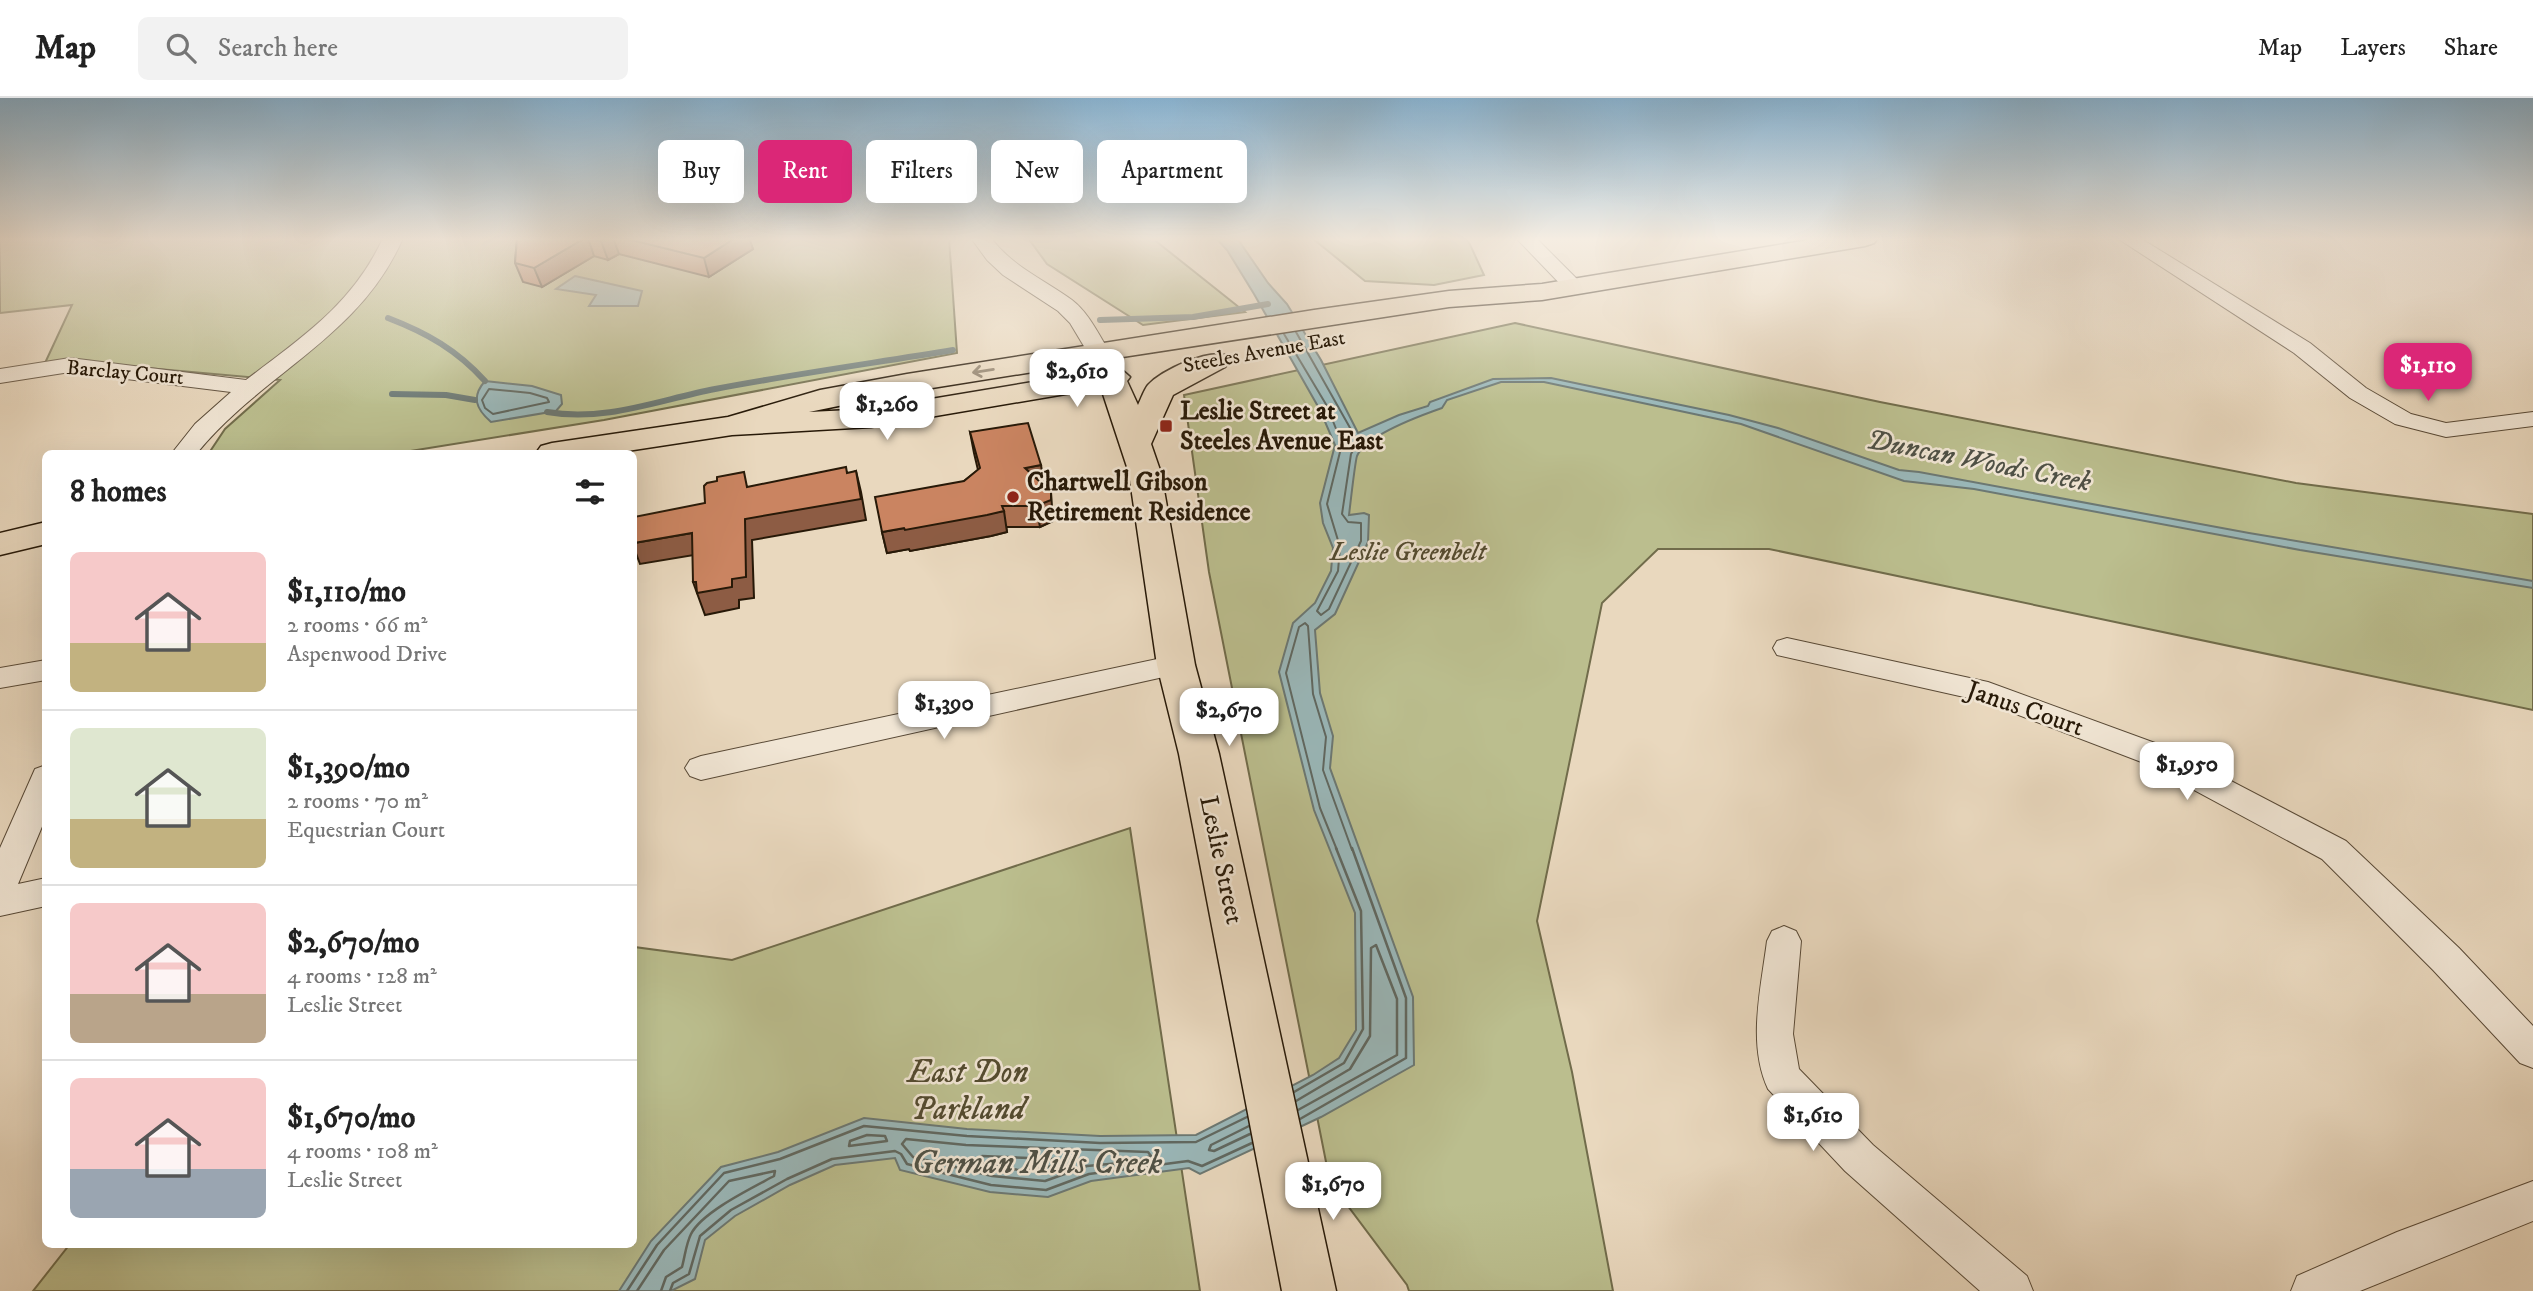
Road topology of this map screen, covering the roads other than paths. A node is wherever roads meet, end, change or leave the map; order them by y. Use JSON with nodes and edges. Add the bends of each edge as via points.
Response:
{"nodes":[{"id":1,"x":361,"y":294,"type":"edge"},
{"id":2,"x":1046,"y":294,"type":"edge"},
{"id":3,"x":1520,"y":294,"type":"edge"},
{"id":4,"x":1537,"y":294,"type":"edge"},
{"id":5,"x":2216,"y":294,"type":"edge"},
{"id":6,"x":1215,"y":361,"type":"junction"},
{"id":7,"x":1104,"y":365,"type":"junction"},
{"id":8,"x":0,"y":376,"type":"edge"},
{"id":9,"x":250,"y":387,"type":"junction"},
{"id":10,"x":1036,"y":391,"type":"junction"},
{"id":11,"x":2533,"y":419,"type":"edge"},
{"id":12,"x":732,"y":426,"type":"junction"},
{"id":13,"x":1136,"y":443,"type":"junction"},
{"id":14,"x":187,"y":450,"type":"edge"},
{"id":15,"x":572,"y":450,"type":"edge"},
{"id":16,"x":1787,"y":648,"type":"dead end"},
{"id":17,"x":1176,"y":664,"type":"junction"},
{"id":18,"x":42,"y":671,"type":"edge"},
{"id":19,"x":0,"y":678,"type":"edge"},
{"id":20,"x":701,"y":768,"type":"dead end"},
{"id":21,"x":42,"y":787,"type":"edge"},
{"id":22,"x":0,"y":887,"type":"edge"},
{"id":23,"x":42,"y":893,"type":"edge"},
{"id":24,"x":0,"y":902,"type":"edge"},
{"id":25,"x":1784,"y":941,"type":"dead end"},
{"id":26,"x":2533,"y":1051,"type":"edge"},
{"id":27,"x":2533,"y":1201,"type":"edge"},
{"id":28,"x":1309,"y":1291,"type":"edge"},
{"id":29,"x":2012,"y":1291,"type":"edge"},
{"id":30,"x":2312,"y":1291,"type":"edge"}],
"edges":[{"from":1,"to":9,"type":"street","via":[[309,344]]},
{"from":2,"to":7,"type":"street","name":"Leslie Street","via":[[1079,320]]},
{"from":3,"to":7,"type":"main road","name":"Steeles Avenue East","via":[[1449,299],[1231,332]]},
{"from":4,"to":6,"type":"main road","name":"Steeles Avenue East","via":[[1465,317]]},
{"from":5,"to":11,"type":"street","via":[[2403,419],[2454,430]]},
{"from":6,"to":7,"type":"main road","name":"Steeles Avenue East"},
{"from":6,"to":13,"type":"main road","via":[[1160,390]]},
{"from":7,"to":10,"type":"main road","name":"Steeles Avenue East"},
{"from":7,"to":12,"type":"main road","name":"Steeles Avenue East","one_way":true,"via":[[856,392]]},
{"from":7,"to":13,"type":"main road","name":"Leslie Street"},
{"from":8,"to":9,"type":"street","name":"Barclay Court","via":[[70,365]]},
{"from":9,"to":14,"type":"street"},
{"from":10,"to":12,"type":"main road","name":"Steeles Avenue East","via":[[871,418]]},
{"from":10,"to":13,"type":"main road","via":[[1102,414]]},
{"from":12,"to":15,"type":"main road","name":"Steeles Avenue East"},
{"from":13,"to":17,"type":"main road","name":"Leslie Street","via":[[1145,473]]},
{"from":16,"to":26,"type":"street","name":"Janus Court","via":[[1988,692],[2155,755],[2334,850]]},
{"from":17,"to":20,"type":"street"},
{"from":17,"to":28,"type":"main road","name":"Leslie Street","via":[[1199,754]]},
{"from":18,"to":19,"type":"street"},
{"from":21,"to":22,"type":"street"},
{"from":23,"to":24,"type":"street"},
{"from":25,"to":29,"type":"street","via":[[1775,1034],[1781,1077],[1859,1158]]},
{"from":27,"to":30,"type":"street"}]}
